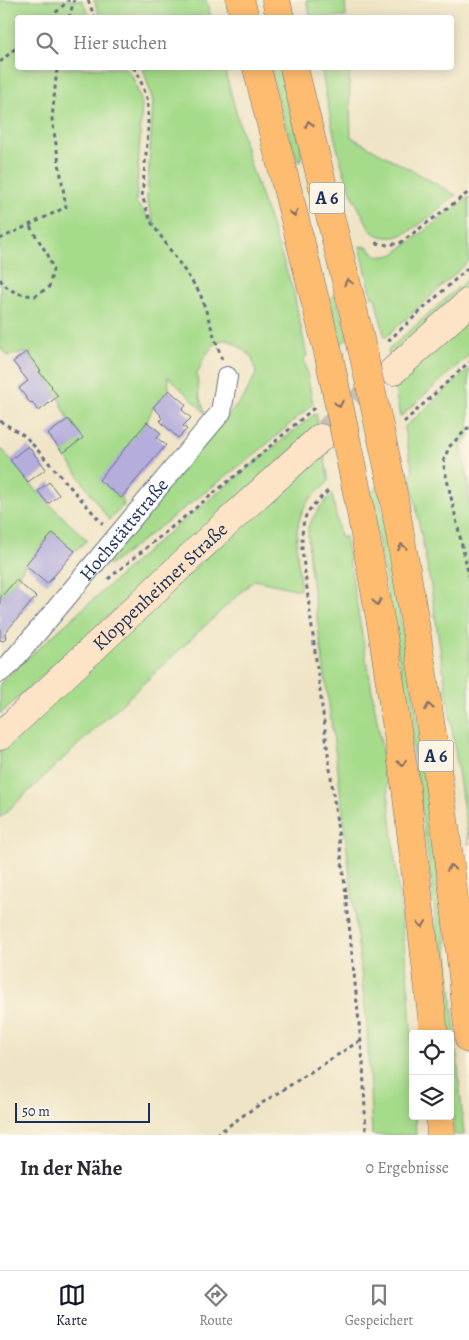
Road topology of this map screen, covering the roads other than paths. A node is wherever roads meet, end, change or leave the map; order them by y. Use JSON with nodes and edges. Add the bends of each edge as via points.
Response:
{"nodes":[{"id":1,"x":240,"y":0,"type":"edge"},
{"id":2,"x":276,"y":0,"type":"edge"},
{"id":3,"x":243,"y":15,"type":"edge"},
{"id":4,"x":279,"y":15,"type":"edge"},
{"id":5,"x":259,"y":70,"type":"edge"},
{"id":6,"x":294,"y":70,"type":"edge"},
{"id":7,"x":469,"y":302,"type":"edge"},
{"id":8,"x":394,"y":371,"type":"tunnel mouth"},
{"id":9,"x":227,"y":377,"type":"road end"},
{"id":10,"x":320,"y":438,"type":"tunnel mouth"},
{"id":11,"x":0,"y":672,"type":"edge"},
{"id":12,"x":0,"y":736,"type":"edge"},
{"id":13,"x":434,"y":1030,"type":"edge"},
{"id":14,"x":469,"y":1038,"type":"edge"},
{"id":15,"x":440,"y":1120,"type":"edge"},
{"id":16,"x":441,"y":1135,"type":"edge"}],
"edges":[{"from":1,"to":3,"type":"highway"},
{"from":2,"to":4,"type":"highway"},
{"from":5,"to":13,"type":"highway","number":"A 6","one_way":true,"bridge":true,"via":[[329,356],[359,502],[406,788]]},
{"from":14,"to":6,"type":"highway","number":"A 6","one_way":true,"bridge":true,"via":[[431,720],[390,476]]},
{"from":7,"to":8,"type":"main road"},
{"from":9,"to":11,"type":"street","name":"Hochstättstraße","via":[[221,412]]},
{"from":10,"to":12,"type":"main road","name":"Kloppenheimer Straße"},
{"from":15,"to":16,"type":"highway"}]}
